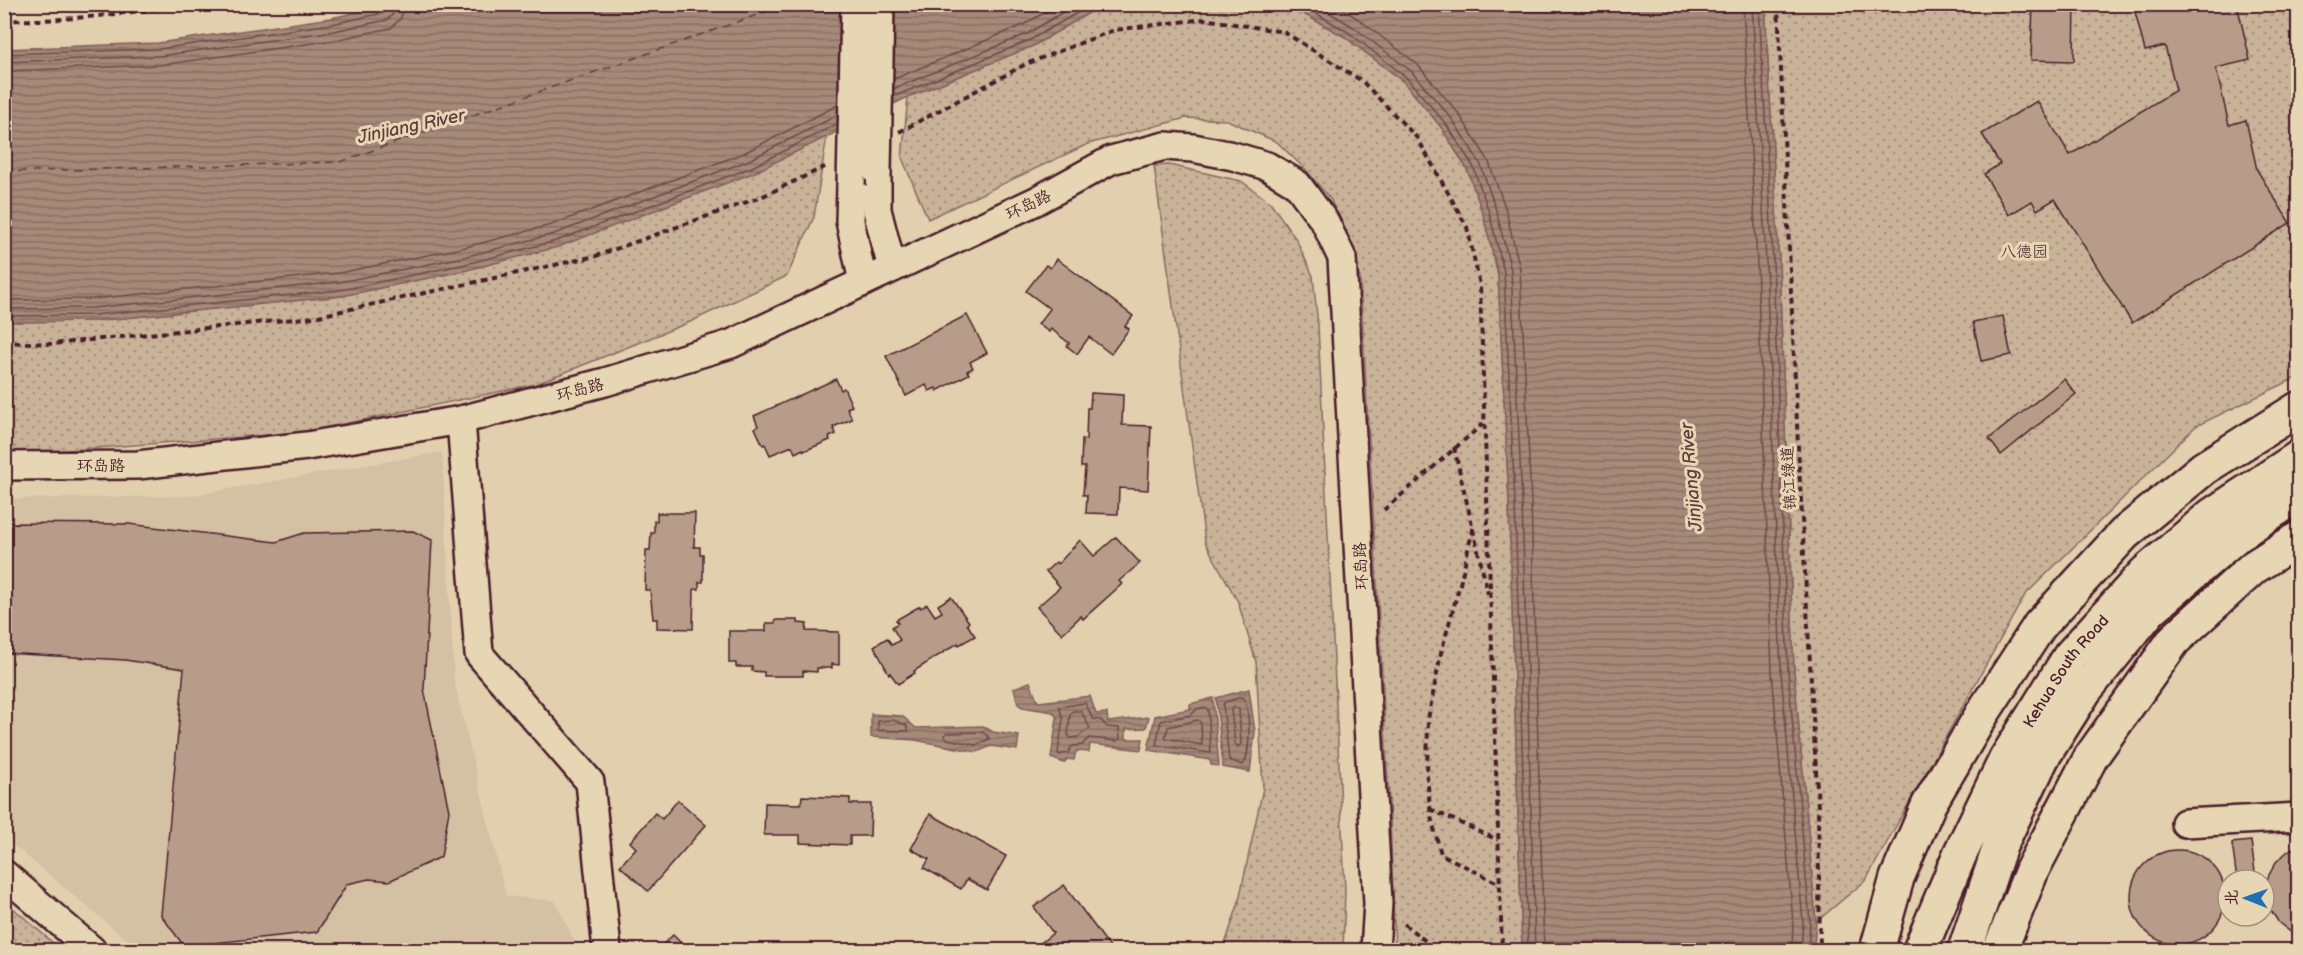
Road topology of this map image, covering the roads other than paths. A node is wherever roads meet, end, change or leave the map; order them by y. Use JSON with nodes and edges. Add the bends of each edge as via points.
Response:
{"nodes":[{"id":1,"x":855,"y":4,"type":"edge"},
{"id":2,"x":880,"y":4,"type":"edge"},
{"id":3,"x":892,"y":268,"type":"junction"},
{"id":4,"x":863,"y":282,"type":"junction"},
{"id":5,"x":2298,"y":409,"type":"edge"},
{"id":6,"x":461,"y":420,"type":"junction"},
{"id":7,"x":2298,"y":458,"type":"edge"},
{"id":8,"x":4,"y":466,"type":"edge"},
{"id":9,"x":2298,"y":495,"type":"edge"},
{"id":10,"x":2298,"y":539,"type":"edge"},
{"id":11,"x":2298,"y":817,"type":"edge"},
{"id":12,"x":2185,"y":823,"type":"dead end"},
{"id":13,"x":4,"y":874,"type":"edge"},
{"id":14,"x":1920,"y":950,"type":"edge"},
{"id":15,"x":92,"y":951,"type":"edge"},
{"id":16,"x":607,"y":951,"type":"edge"},
{"id":17,"x":1375,"y":951,"type":"edge"},
{"id":18,"x":1877,"y":951,"type":"edge"},
{"id":19,"x":1965,"y":951,"type":"edge"},
{"id":20,"x":2000,"y":951,"type":"edge"}],
"edges":[{"from":1,"to":4,"type":"street","bridge":true,"via":[[850,221]]},
{"from":2,"to":3,"type":"street","bridge":true,"via":[[877,210]]},
{"from":3,"to":4,"type":"street","name":"环岛路"},
{"from":3,"to":17,"type":"street","name":"环岛路","via":[[1036,201],[1111,160],[1165,146],[1203,150],[1267,166],[1297,184],[1325,222],[1342,258],[1378,903]]},
{"from":4,"to":6,"type":"street","name":"环岛路","via":[[731,344]]},
{"from":5,"to":18,"type":"main road","via":[[2204,468],[2124,534],[2040,625],[1929,804],[1897,878]]},
{"from":6,"to":8,"type":"street","name":"环岛路","via":[[307,446],[138,465]]},
{"from":6,"to":16,"type":"street","via":[[479,654],[590,782]]},
{"from":7,"to":14,"type":"main road","name":"Kehua South Road","via":[[2204,522],[2145,573],[2070,656],[2006,759]]},
{"from":9,"to":19,"type":"main road","name":"Kehua South Road","via":[[2237,535],[2150,610],[2085,690],[2042,758],[2000,846]]},
{"from":10,"to":20,"type":"main road","via":[[2254,567],[2174,640],[2091,757],[2032,870]]},
{"from":11,"to":12,"type":"street"},
{"from":13,"to":15,"type":"street"}]}
